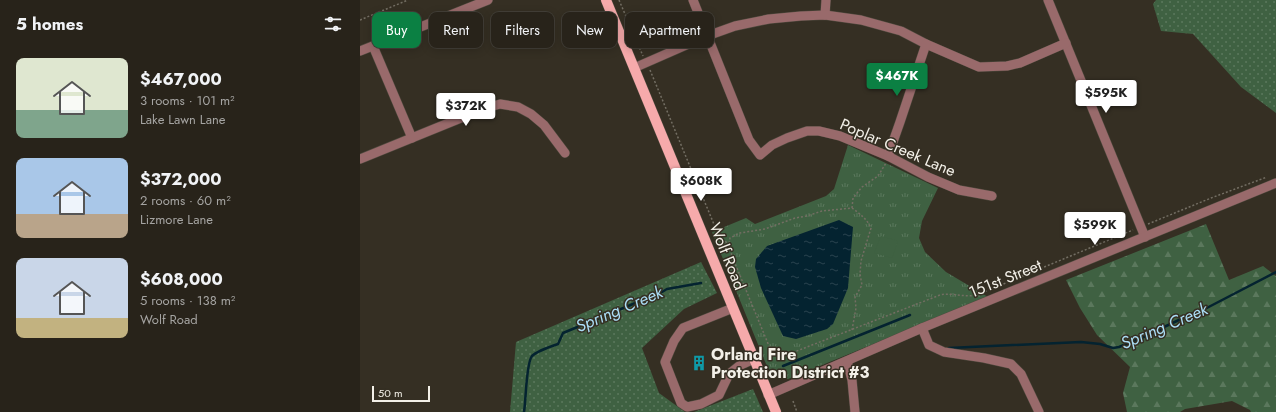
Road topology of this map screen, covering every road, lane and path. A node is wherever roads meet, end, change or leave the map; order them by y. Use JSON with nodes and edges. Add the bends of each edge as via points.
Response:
{"nodes":[{"id":1,"x":408,"y":0,"type":"edge"},
{"id":2,"x":488,"y":0,"type":"edge"},
{"id":3,"x":606,"y":0,"type":"edge"},
{"id":4,"x":619,"y":0,"type":"edge"},
{"id":5,"x":693,"y":0,"type":"edge"},
{"id":6,"x":826,"y":0,"type":"edge"},
{"id":7,"x":1048,"y":0,"type":"edge"},
{"id":8,"x":698,"y":12,"type":"edge"},
{"id":9,"x":825,"y":15,"type":"junction"},
{"id":10,"x":360,"y":20,"type":"edge"},
{"id":11,"x":421,"y":27,"type":"edge"},
{"id":12,"x":714,"y":34,"type":"edge"},
{"id":13,"x":1066,"y":43,"type":"junction"},
{"id":14,"x":926,"y":44,"type":"junction"},
{"id":15,"x":372,"y":46,"type":"edge"},
{"id":16,"x":374,"y":48,"type":"edge"},
{"id":17,"x":680,"y":48,"type":"edge"},
{"id":18,"x":712,"y":48,"type":"edge"},
{"id":19,"x":360,"y":52,"type":"edge"},
{"id":20,"x":646,"y":63,"type":"junction"},
{"id":21,"x":634,"y":68,"type":"junction"},
{"id":22,"x":412,"y":138,"type":"junction"},
{"id":23,"x":566,"y":153,"type":"dead end"},
{"id":24,"x":888,"y":157,"type":"junction"},
{"id":25,"x":360,"y":159,"type":"edge"},
{"id":26,"x":1273,"y":179,"type":"edge"},
{"id":27,"x":992,"y":196,"type":"dead end"},
{"id":28,"x":852,"y":208,"type":"junction"},
{"id":29,"x":1141,"y":227,"type":"junction"},
{"id":30,"x":1145,"y":237,"type":"junction"},
{"id":31,"x":729,"y":244,"type":"junction"},
{"id":32,"x":733,"y":308,"type":"junction"},
{"id":33,"x":922,"y":328,"type":"junction"},
{"id":34,"x":852,"y":330,"type":"junction"},
{"id":35,"x":754,"y":359,"type":"junction"},
{"id":36,"x":847,"y":361,"type":"junction"},
{"id":37,"x":768,"y":395,"type":"junction"},
{"id":38,"x":793,"y":401,"type":"dead end"},
{"id":39,"x":776,"y":412,"type":"edge"},
{"id":40,"x":798,"y":412,"type":"edge"},
{"id":41,"x":855,"y":412,"type":"edge"},
{"id":42,"x":1039,"y":412,"type":"edge"}],
"edges":[{"from":1,"to":10,"type":"path"},
{"from":2,"to":11,"type":"street"},
{"from":3,"to":21,"type":"main road","name":"Wolf Road"},
{"from":4,"to":20,"type":"path"},
{"from":5,"to":8,"type":"street"},
{"from":6,"to":9,"type":"street"},
{"from":7,"to":13,"type":"street"},
{"from":9,"to":12,"type":"street","via":[[769,19]]},
{"from":9,"to":14,"type":"street","via":[[861,20],[901,31]]},
{"from":13,"to":14,"type":"street","via":[[1007,66],[979,67]]},
{"from":13,"to":29,"type":"street"},
{"from":14,"to":24,"type":"street"},
{"from":15,"to":19,"type":"street"},
{"from":16,"to":22,"type":"street"},
{"from":17,"to":20,"type":"street"},
{"from":18,"to":24,"type":"street","name":"Poplar Creek Lane","via":[[749,140],[760,155],[772,145],[787,138],[807,131],[819,131],[840,136]]},
{"from":20,"to":21,"type":"street"},
{"from":20,"to":31,"type":"path","via":[[718,234]]},
{"from":21,"to":32,"type":"main road","name":"Wolf Road"},
{"from":22,"to":23,"type":"street","via":[[500,104],[518,107],[531,114],[544,125]]},
{"from":22,"to":25,"type":"street"},
{"from":24,"to":27,"type":"street","name":"Poplar Creek Lane","via":[[959,190]]},
{"from":24,"to":28,"type":"path","via":[[878,176],[862,187],[853,198]]},
{"from":26,"to":29,"type":"path","via":[[1211,198]]},
{"from":26,"to":30,"type":"street","name":"151st Street"},
{"from":28,"to":31,"type":"path","via":[[822,211],[765,229],[740,232],[730,238]]},
{"from":28,"to":34,"type":"path","via":[[863,216],[871,228],[861,261],[862,285],[855,297]]},
{"from":29,"to":30,"type":"street"},
{"from":29,"to":34,"type":"path","via":[[981,294],[940,295]]},
{"from":30,"to":33,"type":"street","name":"151st Street"},
{"from":31,"to":34,"type":"path","via":[[738,272],[771,349],[784,356]]},
{"from":32,"to":35,"type":"main road","name":"Wolf Road"},
{"from":32,"to":35,"type":"street","via":[[683,328],[674,341],[665,362],[681,403],[687,407],[701,404],[719,395],[729,374]]},
{"from":33,"to":36,"type":"street","name":"151st Street"},
{"from":33,"to":42,"type":"street","via":[[929,345],[944,352],[1011,364],[1021,374]]},
{"from":35,"to":37,"type":"main road","name":"Wolf Road"},
{"from":36,"to":37,"type":"street","name":"151st Street"},
{"from":36,"to":41,"type":"street"},
{"from":37,"to":39,"type":"main road","name":"Wolf Road"},
{"from":38,"to":40,"type":"path"}]}
